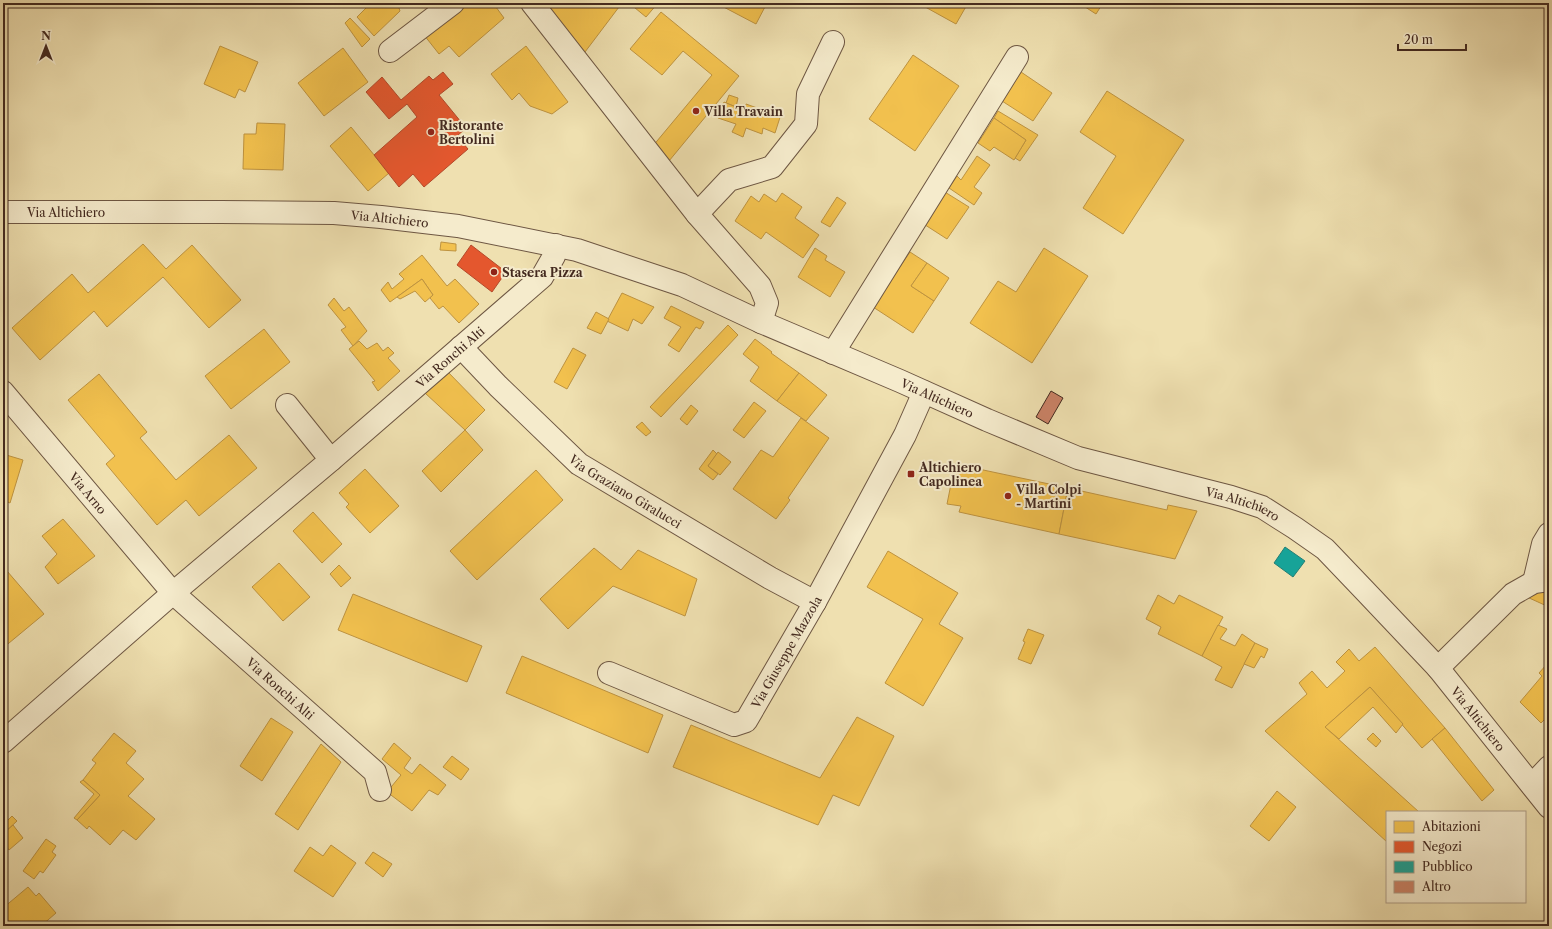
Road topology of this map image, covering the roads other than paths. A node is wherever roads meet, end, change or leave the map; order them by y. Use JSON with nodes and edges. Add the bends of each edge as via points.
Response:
{"nodes":[{"id":1,"x":453,"y":3,"type":"edge"},
{"id":2,"x":532,"y":3,"type":"edge"},
{"id":3,"x":833,"y":42,"type":"dead end"},
{"id":4,"x":390,"y":52,"type":"dead end"},
{"id":5,"x":1017,"y":58,"type":"dead end"},
{"id":6,"x":3,"y":212,"type":"edge"},
{"id":7,"x":697,"y":214,"type":"junction"},
{"id":8,"x":556,"y":245,"type":"junction"},
{"id":9,"x":761,"y":322,"type":"junction"},
{"id":10,"x":461,"y":347,"type":"junction"},
{"id":11,"x":833,"y":353,"type":"junction"},
{"id":12,"x":3,"y":392,"type":"edge"},
{"id":13,"x":924,"y":392,"type":"junction"},
{"id":14,"x":287,"y":405,"type":"dead end"},
{"id":15,"x":331,"y":460,"type":"junction"},
{"id":16,"x":1549,"y":534,"type":"edge"},
{"id":17,"x":1541,"y":581,"type":"edge"},
{"id":18,"x":173,"y":593,"type":"junction"},
{"id":19,"x":815,"y":602,"type":"junction"},
{"id":20,"x":1438,"y":668,"type":"junction"},
{"id":21,"x":609,"y":673,"type":"dead end"},
{"id":22,"x":3,"y":742,"type":"edge"},
{"id":23,"x":1549,"y":767,"type":"edge"},
{"id":24,"x":1532,"y":785,"type":"junction"},
{"id":25,"x":380,"y":790,"type":"dead end"},
{"id":26,"x":1549,"y":807,"type":"edge"}],
"edges":[{"from":1,"to":4,"type":"street"},
{"from":2,"to":7,"type":"street"},
{"from":3,"to":7,"type":"street","via":[[808,94],[806,124],[772,167],[729,180]]},
{"from":5,"to":11,"type":"street"},
{"from":6,"to":8,"type":"street","name":"Via Altichiero","via":[[334,213],[428,222]]},
{"from":7,"to":9,"type":"street","via":[[760,286],[767,302]]},
{"from":8,"to":9,"type":"street","name":"Via Altichiero","via":[[682,285]]},
{"from":8,"to":10,"type":"street","name":"Via Ronchi Alti","via":[[554,256],[542,277]]},
{"from":9,"to":11,"type":"street","name":"Via Altichiero"},
{"from":10,"to":15,"type":"street","name":"Via Ronchi Alti"},
{"from":10,"to":19,"type":"street","name":"Via Graziano Giralucci","via":[[579,464]]},
{"from":11,"to":13,"type":"street","name":"Via Altichiero"},
{"from":12,"to":18,"type":"street","name":"Via Arno"},
{"from":13,"to":19,"type":"street","name":"Via Giuseppe Mazzola","via":[[905,435]]},
{"from":13,"to":20,"type":"street","name":"Via Altichiero","via":[[1078,458],[1262,507],[1325,550]]},
{"from":14,"to":15,"type":"street"},
{"from":15,"to":18,"type":"street","name":"Via Ronchi Alti"},
{"from":16,"to":17,"type":"street","via":[[1543,544]]},
{"from":17,"to":20,"type":"street","via":[[1514,594]]},
{"from":18,"to":22,"type":"street","name":"Via Ronchi Alti"},
{"from":18,"to":25,"type":"street","name":"Via Ronchi Alti","via":[[375,772]]},
{"from":19,"to":21,"type":"street","name":"Via Giuseppe Mazzola","via":[[746,721],[734,725]]},
{"from":20,"to":24,"type":"street","name":"Via Altichiero"},
{"from":23,"to":24,"type":"street"},
{"from":24,"to":26,"type":"street","name":"Via Altichiero"}]}
